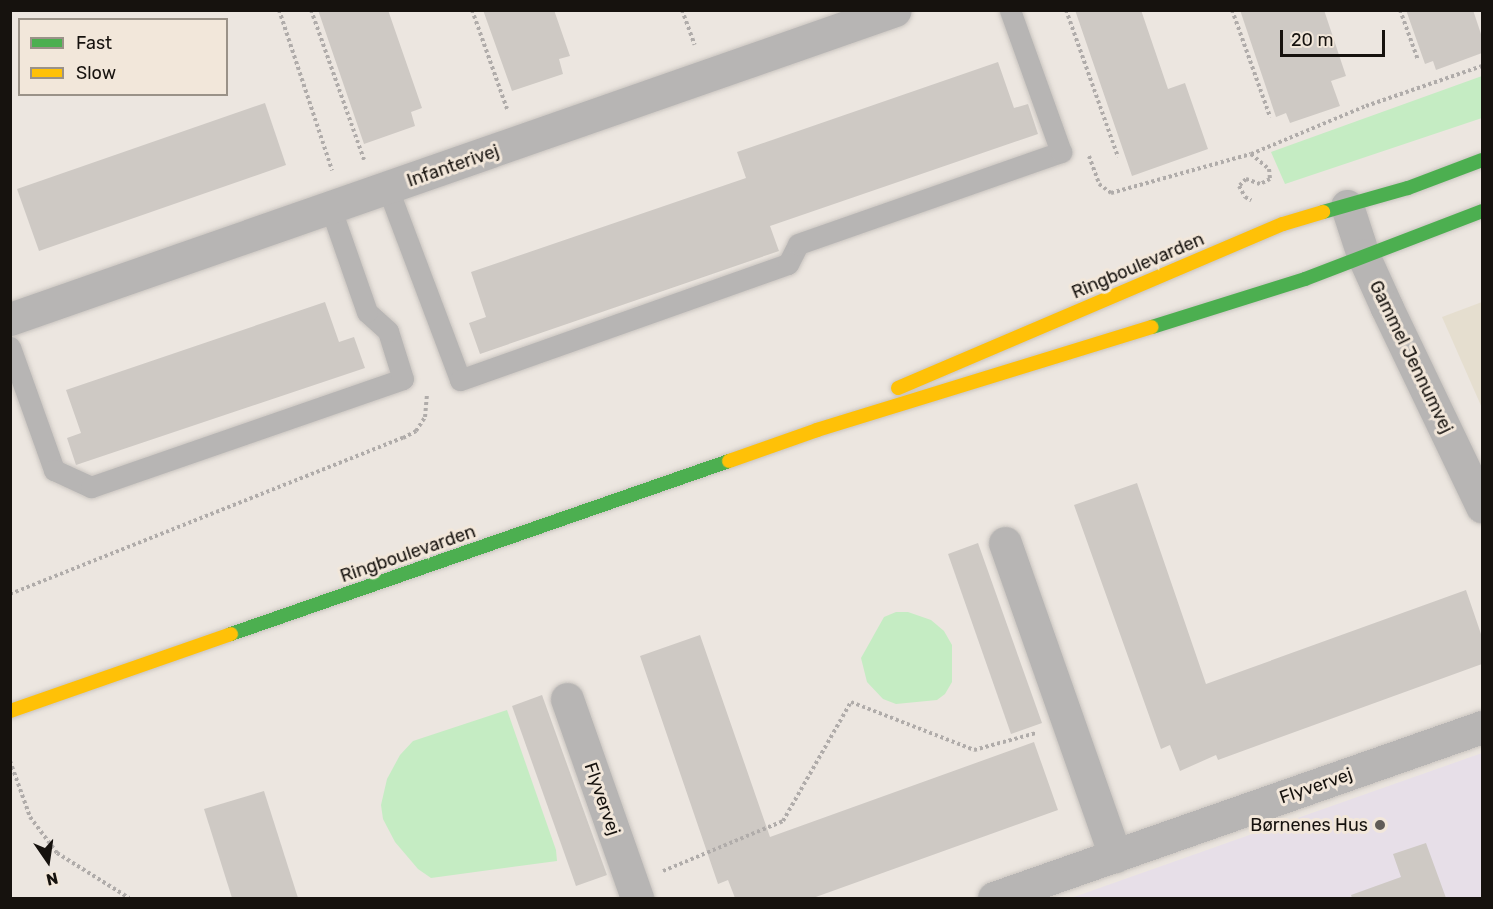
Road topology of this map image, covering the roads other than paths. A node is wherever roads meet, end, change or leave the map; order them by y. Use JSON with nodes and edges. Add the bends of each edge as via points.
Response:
{"nodes":[{"id":1,"x":895,"y":10,"type":"edge"},
{"id":2,"x":1010,"y":10,"type":"edge"},
{"id":3,"x":1482,"y":160,"type":"edge"},
{"id":4,"x":382,"y":191,"type":"junction"},
{"id":5,"x":1347,"y":206,"type":"junction"},
{"id":6,"x":337,"y":207,"type":"junction"},
{"id":7,"x":1482,"y":211,"type":"edge"},
{"id":8,"x":1363,"y":255,"type":"junction"},
{"id":9,"x":10,"y":319,"type":"edge"},
{"id":10,"x":10,"y":346,"type":"edge"},
{"id":11,"x":817,"y":430,"type":"junction"},
{"id":12,"x":1482,"y":506,"type":"edge"},
{"id":13,"x":1005,"y":543,"type":"dead end"},
{"id":14,"x":567,"y":699,"type":"dead end"},
{"id":15,"x":10,"y":711,"type":"edge"},
{"id":16,"x":1482,"y":727,"type":"edge"},
{"id":17,"x":1115,"y":856,"type":"junction"},
{"id":18,"x":634,"y":891,"type":"edge"},
{"id":19,"x":994,"y":898,"type":"edge"}],
"edges":[{"from":1,"to":4,"type":"street","name":"Infanterivej"},
{"from":2,"to":4,"type":"lane","via":[[1061,152],[798,244],[788,264],[460,380]]},
{"from":3,"to":5,"type":"main road","name":"Ringboulevarden"},
{"from":4,"to":6,"type":"street","name":"Infanterivej"},
{"from":5,"to":8,"type":"street","name":"Gammel Jennumvej"},
{"from":5,"to":11,"type":"main road","name":"Ringboulevarden","via":[[1283,224],[915,380]]},
{"from":6,"to":9,"type":"street","name":"Infanterivej"},
{"from":6,"to":10,"type":"lane","via":[[367,312],[388,331],[403,379],[91,487],[54,470]]},
{"from":7,"to":8,"type":"main road","name":"Ringboulevarden"},
{"from":8,"to":11,"type":"main road","name":"Ringboulevarden","via":[[1297,282]]},
{"from":8,"to":12,"type":"street","name":"Gammel Jennumvej"},
{"from":11,"to":15,"type":"main road","name":"Ringboulevarden"},
{"from":13,"to":17,"type":"street"},
{"from":14,"to":18,"type":"street","name":"Flyvervej"},
{"from":16,"to":17,"type":"street","name":"Flyvervej"},
{"from":17,"to":19,"type":"street","name":"Flyvervej"}]}
